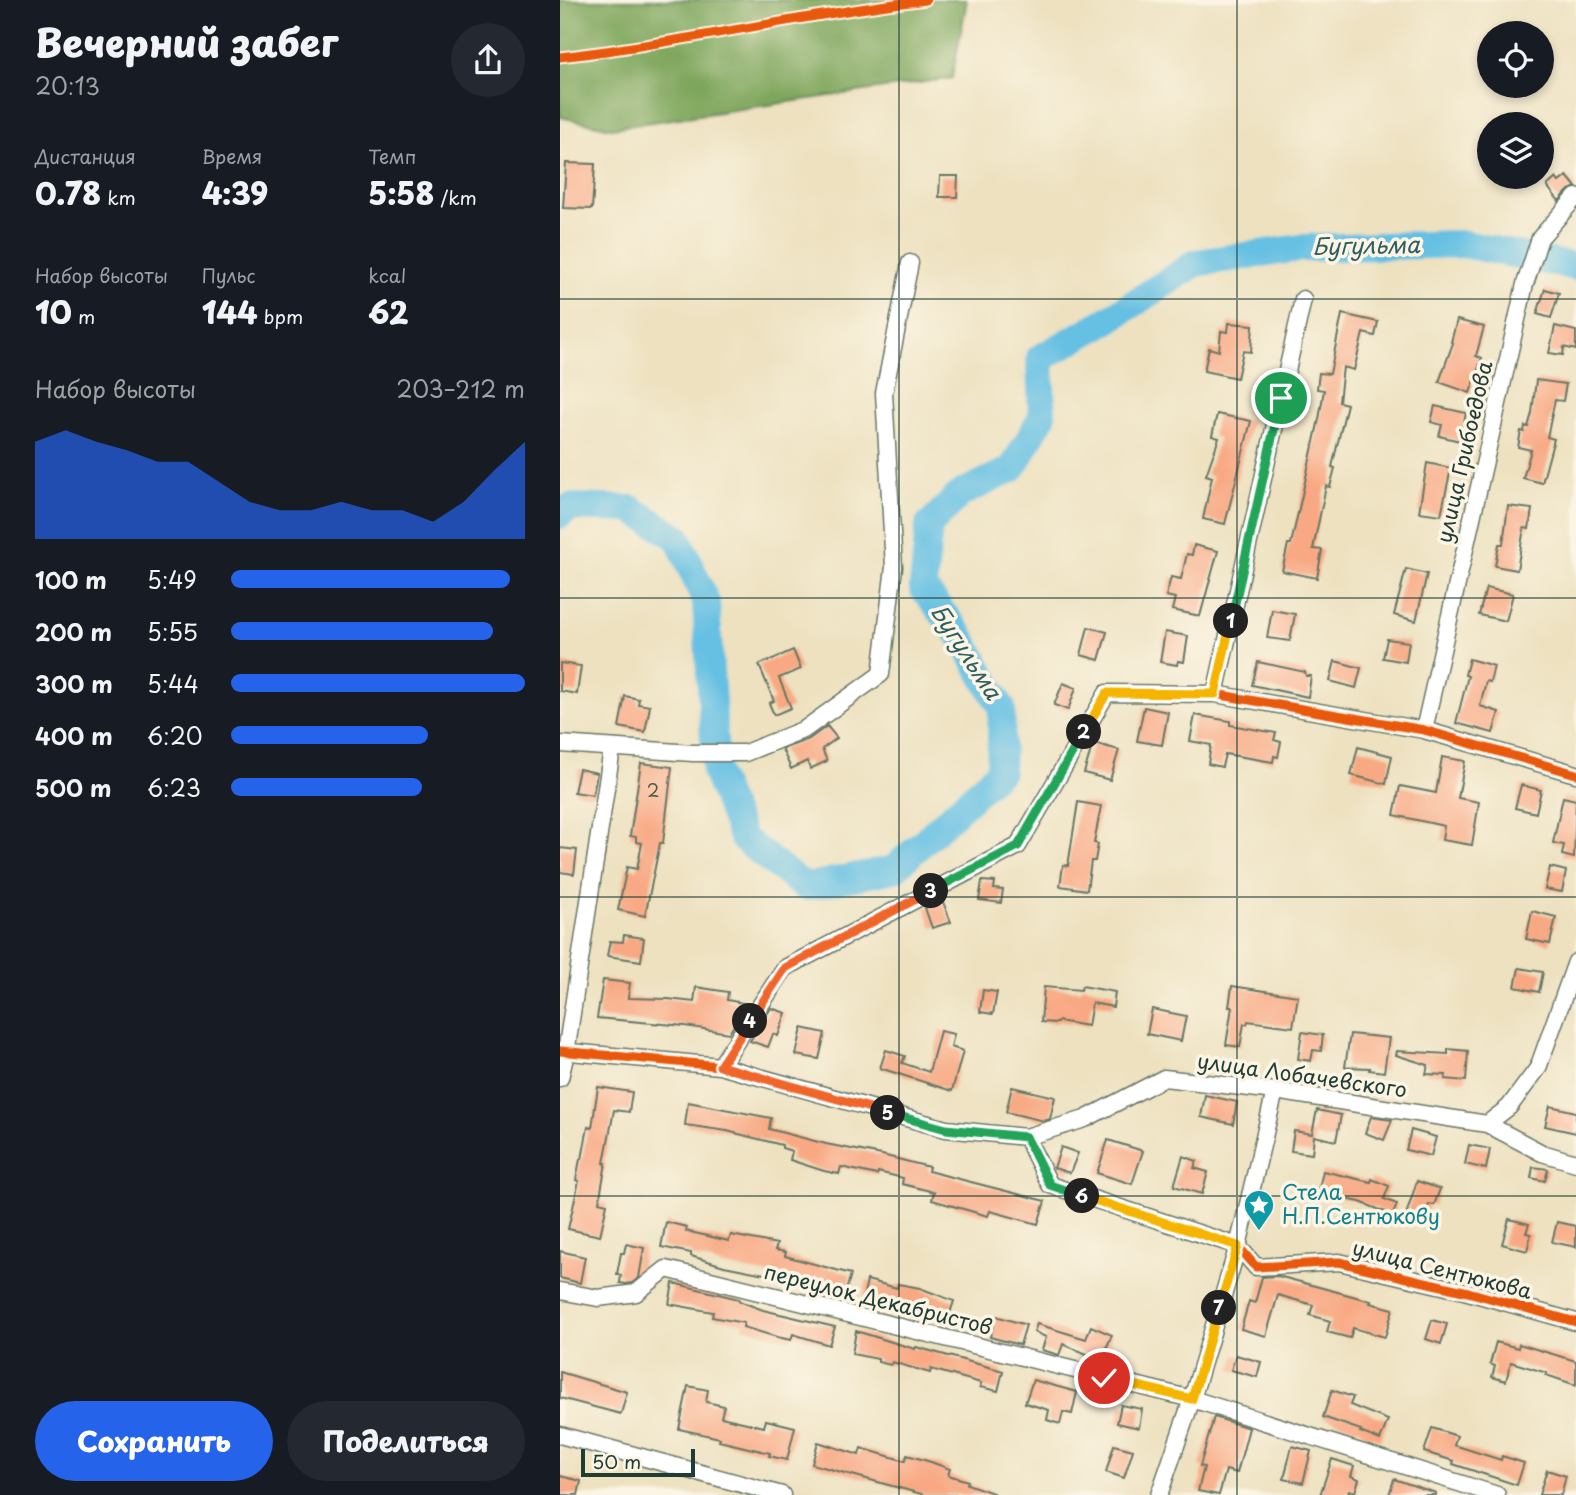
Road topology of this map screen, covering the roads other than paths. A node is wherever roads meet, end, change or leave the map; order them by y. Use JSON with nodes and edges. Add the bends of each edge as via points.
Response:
{"nodes":[{"id":1,"x":1576,"y":197,"type":"edge"},
{"id":2,"x":910,"y":264,"type":"dead end"},
{"id":3,"x":1303,"y":299,"type":"dead end"},
{"id":4,"x":1215,"y":694,"type":"junction"},
{"id":5,"x":1424,"y":730,"type":"junction"},
{"id":6,"x":560,"y":744,"type":"edge"},
{"id":7,"x":612,"y":749,"type":"junction"},
{"id":8,"x":1576,"y":774,"type":"edge"},
{"id":9,"x":1576,"y":964,"type":"edge"},
{"id":10,"x":563,"y":1052,"type":"edge"},
{"id":11,"x":720,"y":1066,"type":"junction"},
{"id":12,"x":560,"y":1078,"type":"edge"},
{"id":13,"x":1275,"y":1091,"type":"junction"},
{"id":14,"x":1487,"y":1124,"type":"junction"},
{"id":15,"x":1026,"y":1137,"type":"junction"},
{"id":16,"x":1576,"y":1163,"type":"edge"},
{"id":17,"x":1238,"y":1246,"type":"junction"},
{"id":18,"x":560,"y":1291,"type":"edge"},
{"id":19,"x":1576,"y":1322,"type":"edge"},
{"id":20,"x":1192,"y":1399,"type":"junction"},
{"id":21,"x":560,"y":1435,"type":"edge"},
{"id":22,"x":782,"y":1495,"type":"edge"},
{"id":23,"x":1158,"y":1495,"type":"edge"},
{"id":24,"x":1497,"y":1495,"type":"edge"}],
"edges":[{"from":1,"to":5,"type":"street","name":"улица Грибоедова","via":[[1540,239],[1525,284]]},
{"from":2,"to":7,"type":"street","via":[[884,393],[894,567],[881,674],[805,729],[745,753]]},
{"from":3,"to":4,"type":"street"},
{"from":4,"to":5,"type":"street"},
{"from":4,"to":11,"type":"street","via":[[1107,693],[1018,846],[785,968]]},
{"from":5,"to":8,"type":"street"},
{"from":6,"to":7,"type":"street"},
{"from":7,"to":10,"type":"street"},
{"from":9,"to":14,"type":"street","via":[[1538,1068],[1509,1107]]},
{"from":10,"to":11,"type":"street"},
{"from":10,"to":12,"type":"street"},
{"from":11,"to":15,"type":"street","via":[[946,1129]]},
{"from":13,"to":14,"type":"street","name":"улица Лобачевского"},
{"from":13,"to":15,"type":"street","name":"улица Лобачевского","via":[[1164,1078],[1085,1119]]},
{"from":13,"to":17,"type":"street"},
{"from":14,"to":16,"type":"street","name":"улица Лобачевского","via":[[1542,1153]]},
{"from":15,"to":17,"type":"street","name":"улица Сентюкова","via":[[1050,1185]]},
{"from":17,"to":19,"type":"street","name":"улица Сентюкова","via":[[1256,1267],[1339,1262]]},
{"from":17,"to":20,"type":"street"},
{"from":18,"to":20,"type":"street","name":"переулок Декабристов","via":[[598,1298],[636,1293],[666,1269]]},
{"from":20,"to":23,"type":"street"},
{"from":20,"to":24,"type":"street"},
{"from":21,"to":22,"type":"street"}]}
